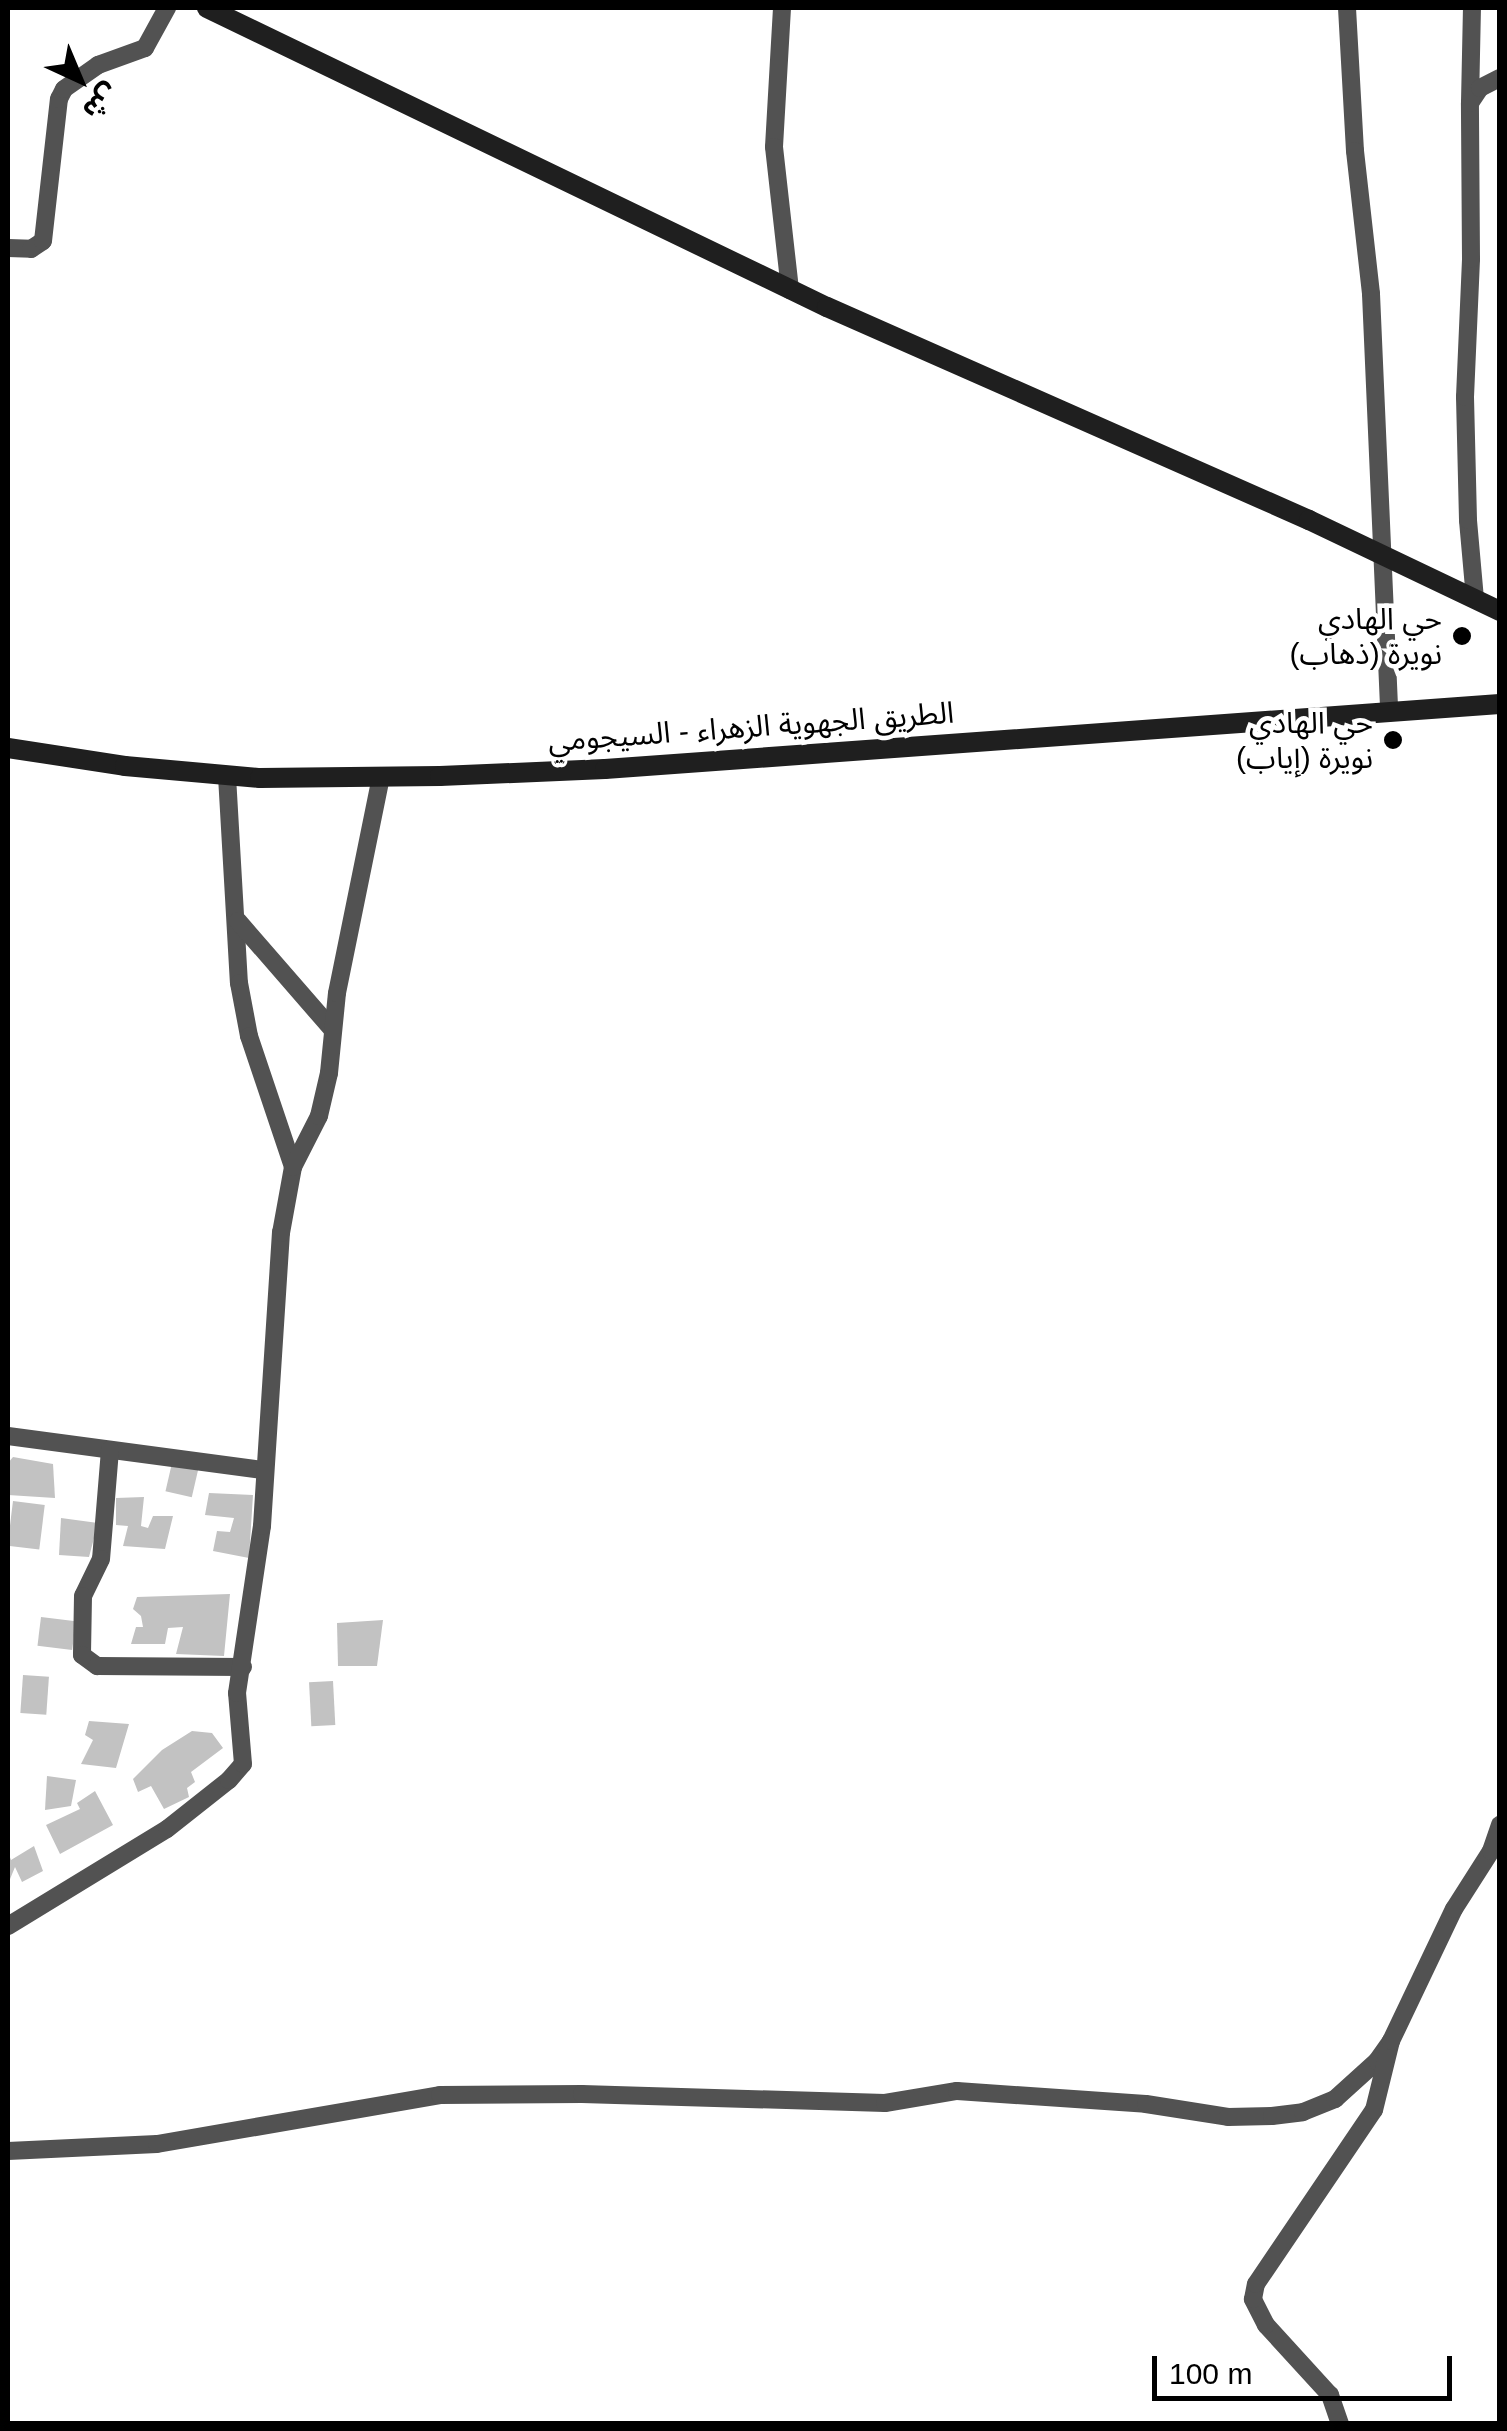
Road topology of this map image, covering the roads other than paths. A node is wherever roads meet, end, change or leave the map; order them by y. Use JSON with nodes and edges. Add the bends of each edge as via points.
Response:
{"nodes":[{"id":1,"x":166,"y":8,"type":"edge"},
{"id":2,"x":782,"y":8,"type":"edge"},
{"id":3,"x":1348,"y":8,"type":"edge"},
{"id":4,"x":1472,"y":8,"type":"edge"},
{"id":5,"x":216,"y":10,"type":"edge"},
{"id":6,"x":1500,"y":78,"type":"edge"},
{"id":7,"x":1470,"y":103,"type":"junction"},
{"id":8,"x":8,"y":248,"type":"edge"},
{"id":9,"x":790,"y":290,"type":"junction"},
{"id":10,"x":1380,"y":554,"type":"junction"},
{"id":11,"x":1476,"y":599,"type":"junction"},
{"id":12,"x":1500,"y":611,"type":"edge"},
{"id":13,"x":1500,"y":704,"type":"edge"},
{"id":14,"x":1389,"y":713,"type":"junction"},
{"id":15,"x":8,"y":748,"type":"edge"},
{"id":16,"x":227,"y":776,"type":"junction"},
{"id":17,"x":381,"y":777,"type":"junction"},
{"id":18,"x":238,"y":920,"type":"junction"},
{"id":19,"x":331,"y":1028,"type":"junction"},
{"id":20,"x":292,"y":1167,"type":"junction"},
{"id":21,"x":8,"y":1436,"type":"edge"},
{"id":22,"x":110,"y":1450,"type":"junction"},
{"id":23,"x":264,"y":1470,"type":"junction"},
{"id":24,"x":243,"y":1667,"type":"junction"},
{"id":25,"x":1500,"y":1825,"type":"edge"},
{"id":26,"x":8,"y":1926,"type":"edge"},
{"id":27,"x":1391,"y":2041,"type":"junction"},
{"id":28,"x":8,"y":2151,"type":"edge"},
{"id":29,"x":1340,"y":2424,"type":"edge"}],
"edges":[{"from":1,"to":8,"type":"street","via":[[145,48],[98,64],[61,94],[43,241],[31,249]]},
{"from":2,"to":9,"type":"street","via":[[774,147]]},
{"from":3,"to":10,"type":"street","via":[[1371,294]]},
{"from":4,"to":7,"type":"street"},
{"from":5,"to":9,"type":"main road"},
{"from":6,"to":7,"type":"street","via":[[1480,88]]},
{"from":7,"to":11,"type":"street","via":[[1465,397]]},
{"from":9,"to":10,"type":"main road"},
{"from":10,"to":11,"type":"main road"},
{"from":10,"to":14,"type":"street"},
{"from":11,"to":12,"type":"main road"},
{"from":13,"to":14,"type":"main road","name":"الطريق الجهوية الزهراء - السيجومي"},
{"from":14,"to":17,"type":"main road","name":"الطريق الجهوية الزهراء - السيجومي","via":[[605,769]]},
{"from":15,"to":16,"type":"main road","name":"الطريق الجهوية الزهراء - السيجومي"},
{"from":16,"to":17,"type":"main road","name":"الطريق الجهوية الزهراء - السيجومي"},
{"from":16,"to":18,"type":"street"},
{"from":17,"to":19,"type":"street"},
{"from":18,"to":19,"type":"street"},
{"from":18,"to":20,"type":"street","via":[[248,1036]]},
{"from":19,"to":20,"type":"street","via":[[319,1116]]},
{"from":20,"to":23,"type":"street"},
{"from":21,"to":22,"type":"street"},
{"from":22,"to":23,"type":"street"},
{"from":22,"to":24,"type":"street","via":[[101,1559],[83,1596],[82,1655],[98,1666]]},
{"from":23,"to":24,"type":"street"},
{"from":24,"to":26,"type":"street","via":[[242,1764],[229,1780],[118,1862]]},
{"from":25,"to":27,"type":"street"},
{"from":27,"to":28,"type":"street","via":[[1378,2062],[1335,2098],[1272,2116],[957,2091],[885,2103],[440,2096],[157,2144]]},
{"from":27,"to":29,"type":"street","via":[[1369,2119],[1270,2262],[1254,2299],[1266,2325],[1330,2395]]}]}
